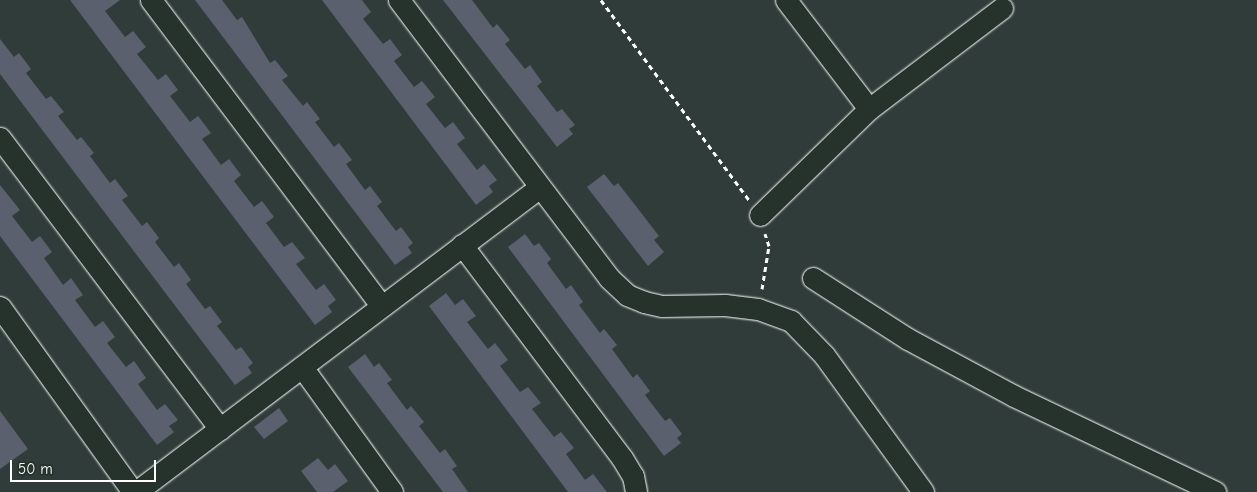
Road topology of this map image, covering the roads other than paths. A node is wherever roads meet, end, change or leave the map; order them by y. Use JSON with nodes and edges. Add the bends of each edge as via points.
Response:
{"nodes":[{"id":1,"x":150,"y":0,"type":"edge"},
{"id":2,"x":399,"y":0,"type":"edge"},
{"id":3,"x":786,"y":0,"type":"edge"},
{"id":4,"x":1002,"y":8,"type":"dead end"},
{"id":5,"x":869,"y":109,"type":"junction"},
{"id":6,"x":0,"y":138,"type":"edge"},
{"id":7,"x":540,"y":187,"type":"junction"},
{"id":8,"x":760,"y":215,"type":"road end"},
{"id":9,"x":462,"y":245,"type":"junction"},
{"id":10,"x":813,"y":278,"type":"dead end"},
{"id":11,"x":381,"y":306,"type":"junction"},
{"id":12,"x":0,"y":307,"type":"edge"},
{"id":13,"x":302,"y":367,"type":"junction"},
{"id":14,"x":220,"y":429,"type":"junction"},
{"id":15,"x":1208,"y":491,"type":"edge"},
{"id":16,"x":135,"y":492,"type":"edge"},
{"id":17,"x":392,"y":492,"type":"edge"},
{"id":18,"x":636,"y":492,"type":"edge"},
{"id":19,"x":923,"y":492,"type":"edge"}],
"edges":[{"from":1,"to":11,"type":"street"},
{"from":2,"to":7,"type":"street"},
{"from":3,"to":5,"type":"street"},
{"from":4,"to":5,"type":"street"},
{"from":5,"to":8,"type":"street"},
{"from":6,"to":14,"type":"street"},
{"from":7,"to":9,"type":"street"},
{"from":7,"to":19,"type":"street","via":[[609,278],[627,295],[662,306],[725,305],[758,310],[791,321],[814,343]]},
{"from":9,"to":11,"type":"street"},
{"from":9,"to":18,"type":"street","via":[[622,458],[633,476]]},
{"from":10,"to":15,"type":"street","via":[[908,339]]},
{"from":11,"to":13,"type":"street"},
{"from":12,"to":16,"type":"street"},
{"from":13,"to":14,"type":"street"},
{"from":13,"to":17,"type":"street"},
{"from":14,"to":16,"type":"street"}]}
